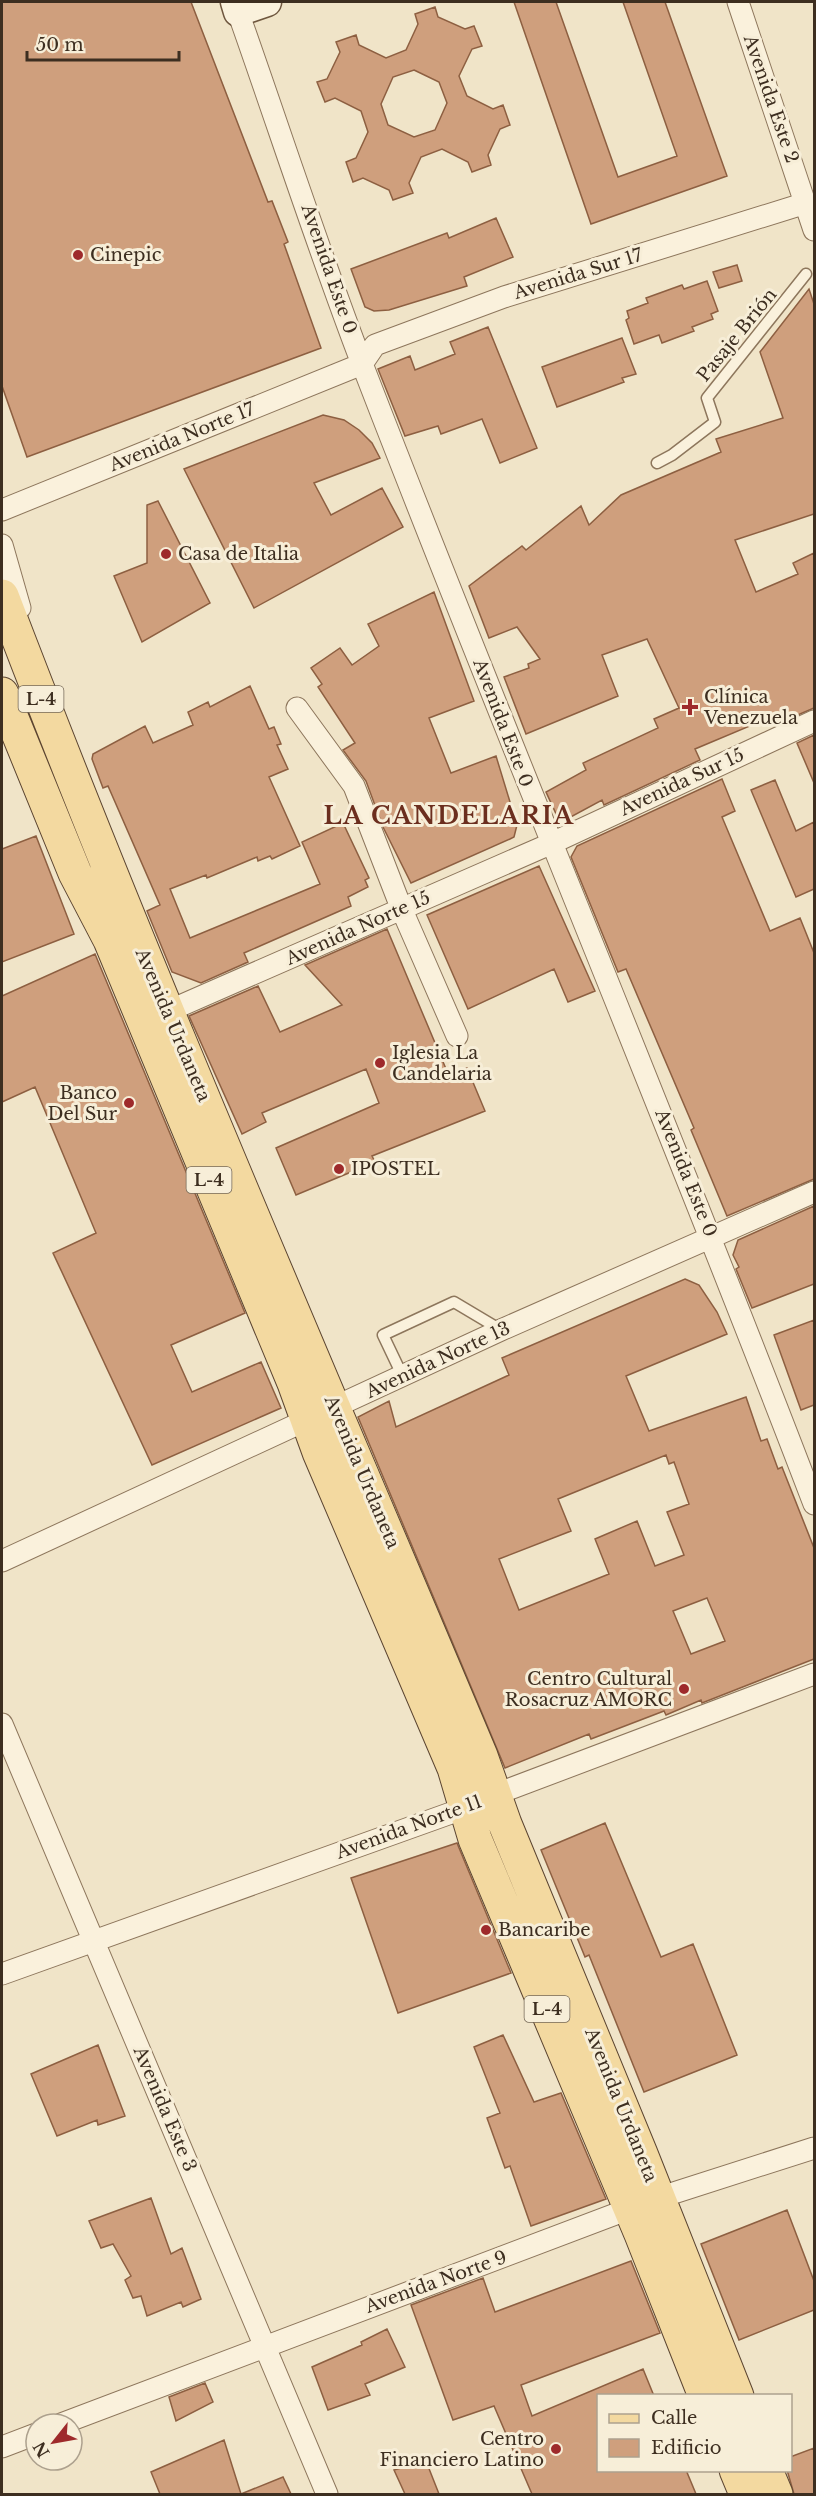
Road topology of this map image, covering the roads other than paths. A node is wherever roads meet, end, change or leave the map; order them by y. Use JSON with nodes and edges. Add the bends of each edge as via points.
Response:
{"nodes":[{"id":1,"x":267,"y":2,"type":"edge"},
{"id":2,"x":738,"y":2,"type":"edge"},
{"id":3,"x":237,"y":7,"type":"edge"},
{"id":4,"x":806,"y":203,"type":"junction"},
{"id":5,"x":814,"y":230,"type":"edge"},
{"id":6,"x":806,"y":274,"type":"dead end"},
{"id":7,"x":362,"y":364,"type":"junction"},
{"id":8,"x":657,"y":463,"type":"dead end"},
{"id":9,"x":2,"y":510,"type":"edge"},
{"id":10,"x":2,"y":545,"type":"edge"},
{"id":11,"x":5,"y":586,"type":"edge"},
{"id":12,"x":2,"y":655,"type":"edge"},
{"id":13,"x":2,"y":694,"type":"edge"},
{"id":14,"x":297,"y":708,"type":"dead end"},
{"id":15,"x":814,"y":721,"type":"edge"},
{"id":16,"x":71,"y":806,"type":"junction"},
{"id":17,"x":550,"y":844,"type":"junction"},
{"id":18,"x":402,"y":910,"type":"junction"},
{"id":19,"x":121,"y":934,"type":"junction"},
{"id":20,"x":166,"y":1012,"type":"junction"},
{"id":21,"x":457,"y":1036,"type":"dead end"},
{"id":22,"x":814,"y":1192,"type":"edge"},
{"id":23,"x":713,"y":1238,"type":"junction"},
{"id":24,"x":501,"y":1330,"type":"junction"},
{"id":25,"x":403,"y":1377,"type":"junction"},
{"id":26,"x":321,"y":1414,"type":"junction"},
{"id":27,"x":814,"y":1504,"type":"edge"},
{"id":28,"x":2,"y":1561,"type":"edge"},
{"id":29,"x":814,"y":1674,"type":"edge"},
{"id":30,"x":2,"y":1724,"type":"edge"},
{"id":31,"x":494,"y":1796,"type":"junction"},
{"id":32,"x":465,"y":1808,"type":"junction"},
{"id":33,"x":94,"y":1941,"type":"junction"},
{"id":34,"x":2,"y":1974,"type":"edge"},
{"id":35,"x":814,"y":2148,"type":"edge"},
{"id":36,"x":645,"y":2204,"type":"junction"},
{"id":37,"x":265,"y":2345,"type":"junction"},
{"id":38,"x":704,"y":2394,"type":"edge"},
{"id":39,"x":735,"y":2394,"type":"edge"},
{"id":40,"x":84,"y":2415,"type":"edge"},
{"id":41,"x":24,"y":2439,"type":"edge"},
{"id":42,"x":2,"y":2447,"type":"edge"},
{"id":43,"x":737,"y":2472,"type":"edge"},
{"id":44,"x":767,"y":2472,"type":"edge"},
{"id":45,"x":327,"y":2494,"type":"edge"},
{"id":46,"x":746,"y":2494,"type":"edge"},
{"id":47,"x":776,"y":2494,"type":"edge"}],
"edges":[{"from":1,"to":3,"type":"main road"},
{"from":2,"to":4,"type":"street","name":"Avenida Este 2"},
{"from":3,"to":7,"type":"street","name":"Avenida Este 0"},
{"from":4,"to":5,"type":"street","name":"Avenida Este 2"},
{"from":4,"to":7,"type":"street","name":"Avenida Sur 17","via":[[494,301],[375,345]]},
{"from":6,"to":8,"type":"lane","name":"Pasaje Brión","via":[[707,399],[715,422]]},
{"from":7,"to":9,"type":"street","name":"Avenida Norte 17"},
{"from":7,"to":17,"type":"street","name":"Avenida Este 0"},
{"from":10,"to":11,"type":"street","name":"Avenida Urdaneta","number":"L-4"},
{"from":11,"to":16,"type":"main road","number":"L-4"},
{"from":11,"to":19,"type":"street","name":"Avenida Urdaneta","number":"L-4","via":[[116,857]]},
{"from":12,"to":16,"type":"main road","number":"L-4"},
{"from":13,"to":19,"type":"main road","name":"Avenida Urdaneta","number":"L-4","via":[[75,873]]},
{"from":14,"to":18,"type":"street","via":[[354,786]]},
{"from":15,"to":17,"type":"street","name":"Avenida Sur 15"},
{"from":16,"to":19,"type":"main road","number":"L-4"},
{"from":17,"to":18,"type":"street","name":"Avenida Norte 15"},
{"from":17,"to":23,"type":"street","name":"Avenida Este 0"},
{"from":18,"to":20,"type":"street","name":"Avenida Norte 15"},
{"from":18,"to":21,"type":"street"},
{"from":19,"to":20,"type":"main road","name":"Avenida Urdaneta","number":"L-4"},
{"from":19,"to":26,"type":"main road","name":"Avenida Urdaneta","number":"L-4"},
{"from":20,"to":26,"type":"main road","name":"Avenida Urdaneta","number":"L-4"},
{"from":22,"to":23,"type":"street","name":"Avenida Norte 13"},
{"from":23,"to":24,"type":"street","name":"Avenida Norte 13"},
{"from":23,"to":27,"type":"street","name":"Avenida Este 0"},
{"from":24,"to":25,"type":"street","name":"Avenida Norte 13"},
{"from":24,"to":25,"type":"lane","via":[[454,1302],[383,1335]]},
{"from":25,"to":26,"type":"street","name":"Avenida Norte 13"},
{"from":26,"to":28,"type":"street","name":"Avenida Norte 13"},
{"from":26,"to":31,"type":"main road","name":"Avenida Urdaneta","number":"L-4","via":[[477,1745]]},
{"from":26,"to":32,"type":"main road","name":"Avenida Urdaneta","number":"L-4","via":[[454,1768]]},
{"from":29,"to":31,"type":"street","name":"Avenida Norte 11"},
{"from":30,"to":33,"type":"street","name":"Avenida Este 3"},
{"from":31,"to":32,"type":"street","name":"Avenida Norte 11"},
{"from":31,"to":36,"type":"main road","name":"Avenida Urdaneta","number":"L-4"},
{"from":32,"to":33,"type":"street","name":"Avenida Norte 11"},
{"from":32,"to":36,"type":"main road","name":"Avenida Urdaneta","number":"L-4","via":[[475,1839]]},
{"from":33,"to":34,"type":"street","name":"Avenida Norte 11"},
{"from":33,"to":37,"type":"street","name":"Avenida Este 3"},
{"from":35,"to":36,"type":"street","name":"Avenida Norte 9"},
{"from":36,"to":37,"type":"street","name":"Avenida Norte 9"},
{"from":36,"to":38,"type":"main road","name":"Avenida Urdaneta","number":"L-4"},
{"from":36,"to":39,"type":"main road","name":"Avenida Urdaneta","number":"L-4"},
{"from":37,"to":40,"type":"street","name":"Avenida Norte 9"},
{"from":37,"to":45,"type":"street","name":"Avenida Este 3"},
{"from":41,"to":42,"type":"street"},
{"from":43,"to":46,"type":"main road"},
{"from":44,"to":47,"type":"main road"}]}
